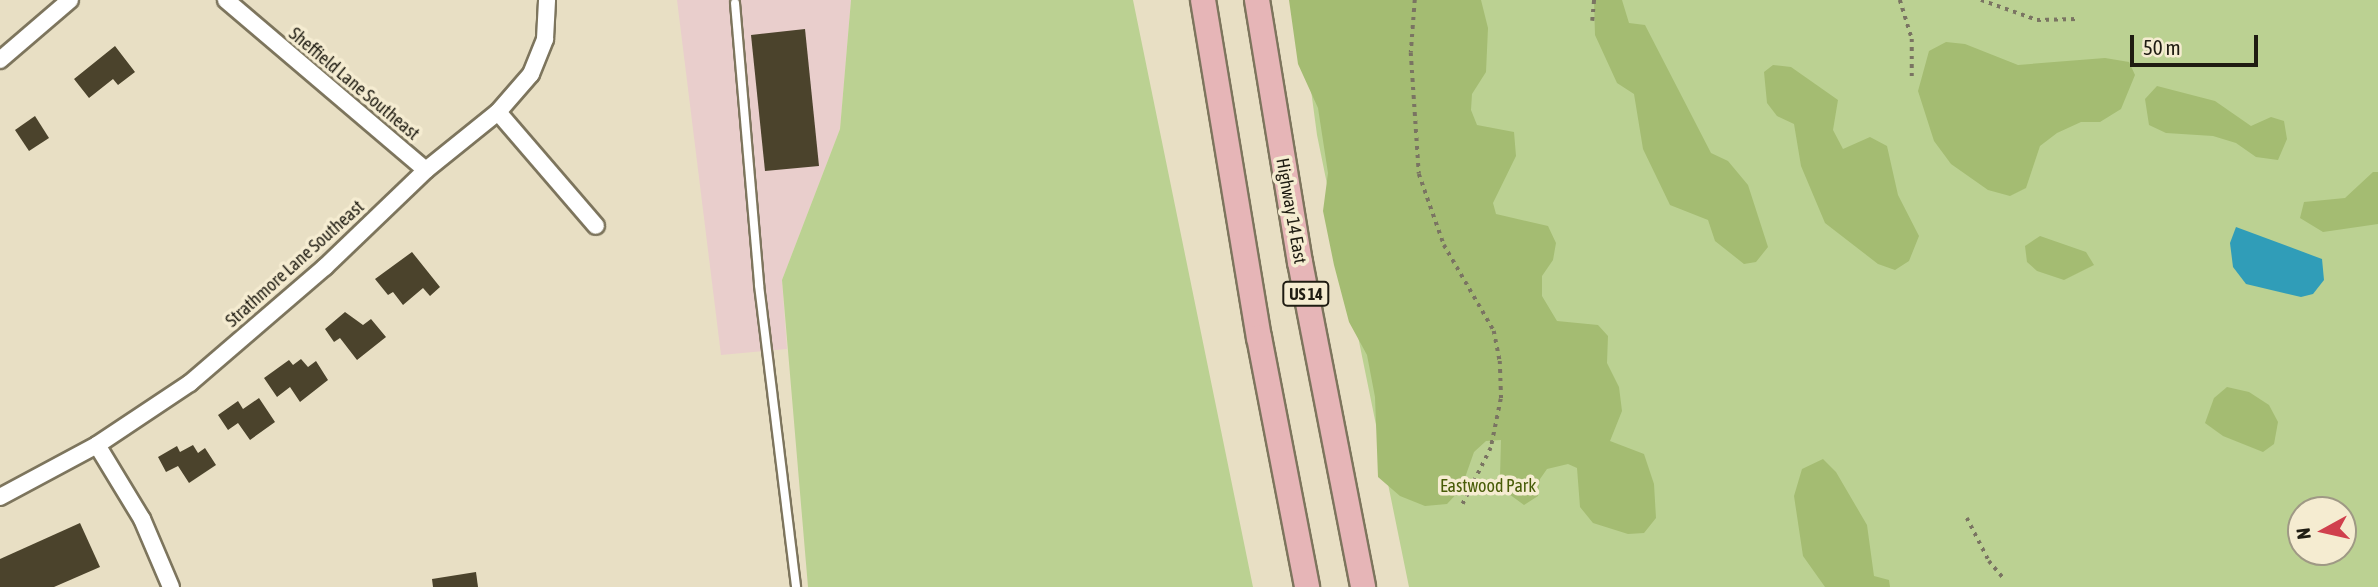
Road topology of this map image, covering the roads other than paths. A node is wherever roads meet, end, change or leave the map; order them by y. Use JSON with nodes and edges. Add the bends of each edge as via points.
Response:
{"nodes":[{"id":1,"x":70,"y":0,"type":"edge"},
{"id":2,"x":226,"y":0,"type":"edge"},
{"id":3,"x":547,"y":0,"type":"edge"},
{"id":4,"x":1203,"y":0,"type":"edge"},
{"id":5,"x":1256,"y":0,"type":"edge"},
{"id":6,"x":735,"y":3,"type":"dead end"},
{"id":7,"x":0,"y":60,"type":"edge"},
{"id":8,"x":498,"y":113,"type":"junction"},
{"id":9,"x":426,"y":170,"type":"junction"},
{"id":10,"x":596,"y":226,"type":"dead end"},
{"id":11,"x":97,"y":445,"type":"junction"},
{"id":12,"x":0,"y":497,"type":"edge"},
{"id":13,"x":171,"y":587,"type":"edge"},
{"id":14,"x":796,"y":587,"type":"edge"},
{"id":15,"x":1307,"y":587,"type":"edge"},
{"id":16,"x":1363,"y":587,"type":"edge"}],
"edges":[{"from":1,"to":7,"type":"street"},
{"from":2,"to":9,"type":"street","name":"Sheffield Lane Southeast"},
{"from":3,"to":8,"type":"street","name":"Strathmore Lane Southeast","via":[[545,38],[531,74]]},
{"from":4,"to":15,"type":"main road","via":[[1259,337]]},
{"from":5,"to":16,"type":"main road","name":"Highway 14 East","number":"US 14"},
{"from":6,"to":14,"type":"lane","via":[[759,285]]},
{"from":8,"to":9,"type":"street","name":"Strathmore Lane Southeast"},
{"from":8,"to":10,"type":"street"},
{"from":9,"to":11,"type":"street","name":"Strathmore Lane Southeast","via":[[325,267],[190,383]]},
{"from":11,"to":12,"type":"street","name":"Strathmore Lane Southeast"},
{"from":11,"to":13,"type":"street","via":[[142,519]]}]}
